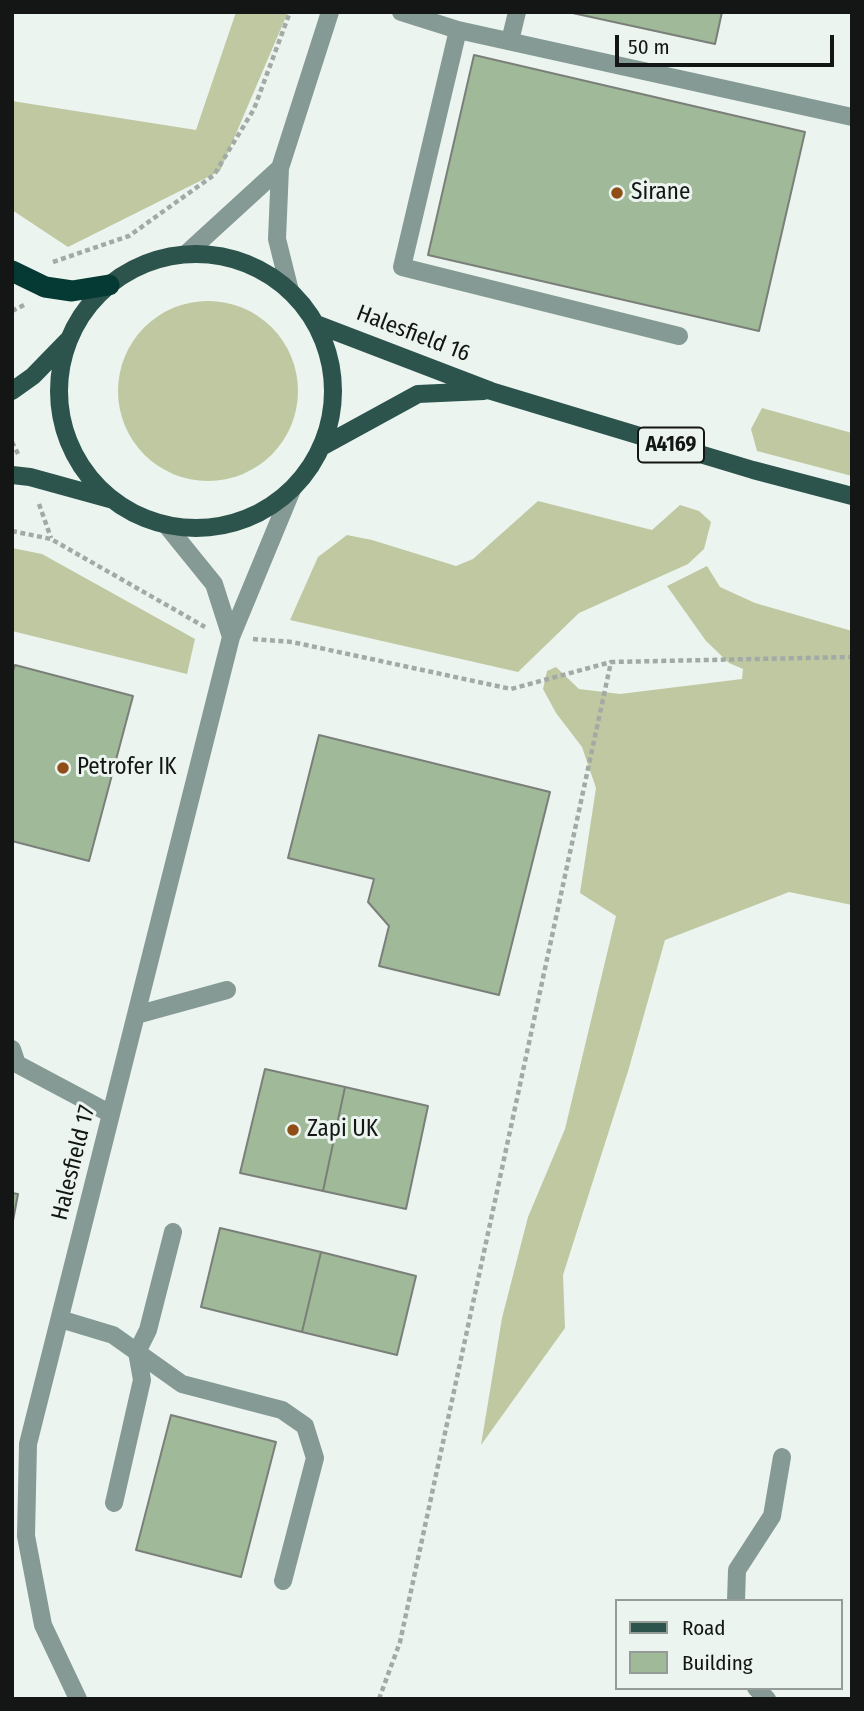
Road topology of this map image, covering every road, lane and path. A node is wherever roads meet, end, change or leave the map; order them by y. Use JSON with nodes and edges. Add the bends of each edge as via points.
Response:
{"nodes":[{"id":1,"x":290,"y":12,"type":"edge"},
{"id":2,"x":330,"y":12,"type":"edge"},
{"id":3,"x":401,"y":12,"type":"edge"},
{"id":4,"x":517,"y":12,"type":"edge"},
{"id":5,"x":458,"y":30,"type":"junction"},
{"id":6,"x":510,"y":41,"type":"junction"},
{"id":7,"x":852,"y":117,"type":"edge"},
{"id":8,"x":280,"y":168,"type":"junction"},
{"id":9,"x":186,"y":254,"type":"junction"},
{"id":10,"x":12,"y":271,"type":"edge"},
{"id":11,"x":109,"y":285,"type":"junction"},
{"id":12,"x":45,"y":287,"type":"junction"},
{"id":13,"x":290,"y":291,"type":"junction"},
{"id":14,"x":12,"y":311,"type":"edge"},
{"id":15,"x":316,"y":324,"type":"junction"},
{"id":16,"x":679,"y":336,"type":"dead end"},
{"id":17,"x":69,"y":338,"type":"junction"},
{"id":18,"x":12,"y":391,"type":"edge"},
{"id":19,"x":491,"y":391,"type":"junction"},
{"id":20,"x":323,"y":446,"type":"junction"},
{"id":21,"x":12,"y":475,"type":"edge"},
{"id":22,"x":291,"y":492,"type":"junction"},
{"id":23,"x":852,"y":495,"type":"edge"},
{"id":24,"x":110,"y":499,"type":"junction"},
{"id":25,"x":167,"y":526,"type":"junction"},
{"id":26,"x":12,"y":531,"type":"edge"},
{"id":27,"x":231,"y":637,"type":"junction"},
{"id":28,"x":852,"y":657,"type":"edge"},
{"id":29,"x":611,"y":662,"type":"junction"},
{"id":30,"x":228,"y":990,"type":"dead end"},
{"id":31,"x":136,"y":1015,"type":"junction"},
{"id":32,"x":12,"y":1049,"type":"edge"},
{"id":33,"x":111,"y":1114,"type":"junction"},
{"id":34,"x":173,"y":1232,"type":"dead end"},
{"id":35,"x":60,"y":1319,"type":"junction"},
{"id":36,"x":137,"y":1352,"type":"junction"},
{"id":37,"x":782,"y":1457,"type":"dead end"},
{"id":38,"x":20,"y":1494,"type":"edge"},
{"id":39,"x":114,"y":1503,"type":"dead end"},
{"id":40,"x":283,"y":1581,"type":"dead end"},
{"id":41,"x":736,"y":1599,"type":"edge"},
{"id":42,"x":78,"y":1699,"type":"edge"},
{"id":43,"x":379,"y":1699,"type":"edge"}],
"edges":[{"from":1,"to":12,"type":"path","via":[[254,109],[214,175],[129,236],[53,261]]},
{"from":2,"to":8,"type":"street"},
{"from":3,"to":5,"type":"street"},
{"from":4,"to":6,"type":"street"},
{"from":5,"to":6,"type":"street"},
{"from":5,"to":16,"type":"street","via":[[402,267]]},
{"from":6,"to":7,"type":"street"},
{"from":8,"to":9,"type":"street"},
{"from":8,"to":13,"type":"street","via":[[277,239]]},
{"from":9,"to":11,"type":"main road","via":[[145,264]]},
{"from":9,"to":13,"type":"main road","via":[[223,257],[259,269]]},
{"from":10,"to":12,"type":"highway"},
{"from":11,"to":12,"type":"highway","via":[[72,291]]},
{"from":11,"to":17,"type":"main road","via":[[86,309]]},
{"from":12,"to":14,"type":"path"},
{"from":13,"to":15,"type":"main road"},
{"from":15,"to":19,"type":"main road","name":"Halesfield 16","number":"A4169"},
{"from":15,"to":20,"type":"main road","via":[[331,363],[333,405]]},
{"from":17,"to":18,"type":"main road"},
{"from":17,"to":24,"type":"main road","via":[[59,382],[63,425],[80,466]]},
{"from":19,"to":20,"type":"main road","name":"Halesfield 16","number":"A4169","via":[[418,394]]},
{"from":19,"to":23,"type":"main road","name":"Halesfield 16","number":"A4169"},
{"from":20,"to":22,"type":"main road"},
{"from":21,"to":24,"type":"main road"},
{"from":22,"to":25,"type":"main road","via":[[254,516],[211,528]]},
{"from":22,"to":27,"type":"street","name":"Halesfield 17"},
{"from":24,"to":25,"type":"main road"},
{"from":25,"to":27,"type":"street","via":[[214,584]]},
{"from":26,"to":27,"type":"path","via":[[51,539],[194,622]]},
{"from":27,"to":29,"type":"path","via":[[292,642],[511,689]]},
{"from":27,"to":31,"type":"street","name":"Halesfield 17"},
{"from":28,"to":29,"type":"path"},
{"from":29,"to":43,"type":"path","via":[[400,1642]]},
{"from":30,"to":31,"type":"street"},
{"from":31,"to":33,"type":"street","name":"Halesfield 17"},
{"from":32,"to":33,"type":"street","via":[[17,1064]]},
{"from":33,"to":35,"type":"street","name":"Halesfield 17"},
{"from":34,"to":36,"type":"street","via":[[148,1330]]},
{"from":35,"to":36,"type":"street","via":[[113,1335]]},
{"from":35,"to":38,"type":"street","name":"Halesfield 17"},
{"from":36,"to":39,"type":"street","via":[[142,1380]]},
{"from":36,"to":40,"type":"street","via":[[182,1384],[282,1410],[304,1426],[314,1458]]},
{"from":37,"to":41,"type":"street","via":[[772,1516],[737,1570]]},
{"from":38,"to":42,"type":"street","name":"Halesfield 17","via":[[43,1625]]}]}
